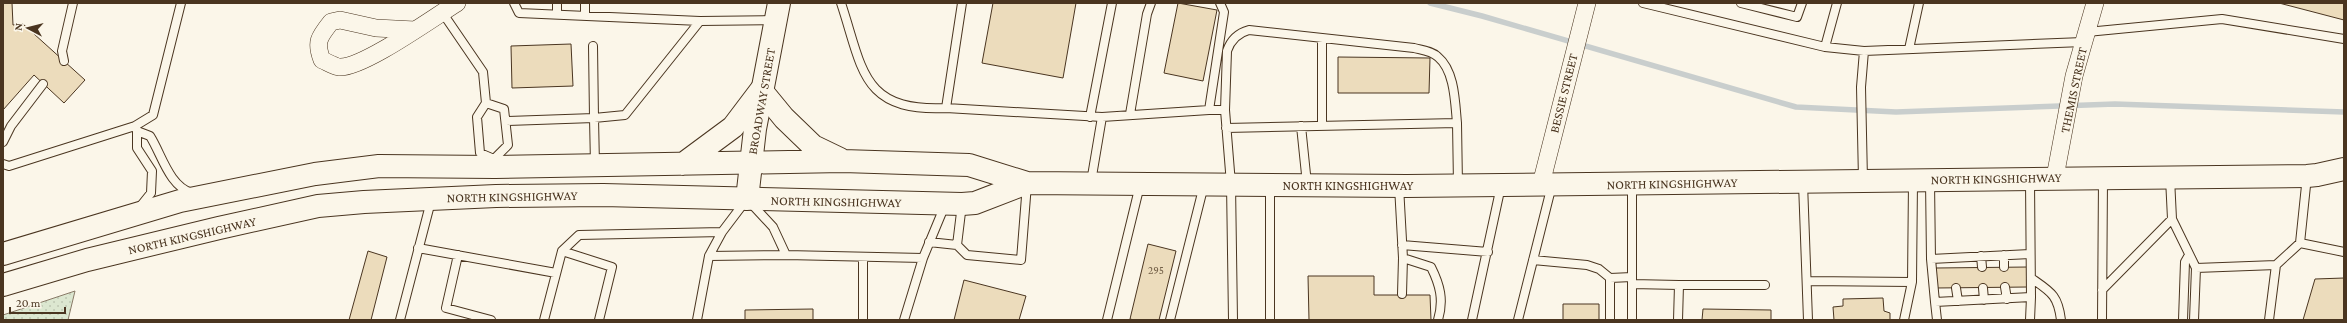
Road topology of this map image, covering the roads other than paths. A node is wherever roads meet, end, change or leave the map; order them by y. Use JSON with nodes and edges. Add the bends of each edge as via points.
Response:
{"nodes":[{"id":1,"x":73,"y":3,"type":"edge"},
{"id":2,"x":181,"y":3,"type":"edge"},
{"id":3,"x":457,"y":3,"type":"edge"},
{"id":4,"x":514,"y":3,"type":"edge"},
{"id":5,"x":557,"y":3,"type":"edge"},
{"id":6,"x":585,"y":3,"type":"edge"},
{"id":7,"x":962,"y":3,"type":"edge"},
{"id":8,"x":1112,"y":3,"type":"edge"},
{"id":9,"x":1151,"y":3,"type":"edge"},
{"id":10,"x":1220,"y":3,"type":"edge"},
{"id":11,"x":1587,"y":3,"type":"edge"},
{"id":12,"x":1643,"y":3,"type":"edge"},
{"id":13,"x":1742,"y":3,"type":"edge"},
{"id":14,"x":1802,"y":3,"type":"edge"},
{"id":15,"x":1837,"y":3,"type":"edge"},
{"id":16,"x":1919,"y":3,"type":"edge"},
{"id":17,"x":2095,"y":3,"type":"edge"},
{"id":18,"x":843,"y":4,"type":"edge"},
{"id":19,"x":777,"y":11,"type":"edge"},
{"id":20,"x":442,"y":12,"type":"junction"},
{"id":21,"x":557,"y":14,"type":"junction"},
{"id":22,"x":585,"y":16,"type":"junction"},
{"id":23,"x":700,"y":21,"type":"junction"},
{"id":24,"x":415,"y":30,"type":"junction"},
{"id":25,"x":2085,"y":37,"type":"junction"},
{"id":26,"x":1322,"y":38,"type":"junction"},
{"id":27,"x":2344,"y":40,"type":"edge"},
{"id":28,"x":594,"y":46,"type":"dead end"},
{"id":29,"x":1825,"y":47,"type":"junction"},
{"id":30,"x":1909,"y":49,"type":"junction"},
{"id":31,"x":1864,"y":51,"type":"junction"},
{"id":32,"x":64,"y":61,"type":"dead end"},
{"id":33,"x":43,"y":84,"type":"dead end"},
{"id":34,"x":762,"y":90,"type":"junction"},
{"id":35,"x":486,"y":103,"type":"junction"},
{"id":36,"x":946,"y":108,"type":"junction"},
{"id":37,"x":1209,"y":110,"type":"junction"},
{"id":38,"x":1225,"y":110,"type":"junction"},
{"id":39,"x":1130,"y":114,"type":"junction"},
{"id":40,"x":1090,"y":117,"type":"junction"},
{"id":41,"x":1102,"y":117,"type":"junction"},
{"id":42,"x":594,"y":118,"type":"junction"},
{"id":43,"x":506,"y":121,"type":"junction"},
{"id":44,"x":1457,"y":123,"type":"junction"},
{"id":45,"x":1301,"y":126,"type":"junction"},
{"id":46,"x":1322,"y":126,"type":"junction"},
{"id":47,"x":1226,"y":128,"type":"junction"},
{"id":48,"x":136,"y":129,"type":"junction"},
{"id":49,"x":3,"y":142,"type":"edge"},
{"id":50,"x":843,"y":161,"type":"junction"},
{"id":51,"x":494,"y":163,"type":"junction"},
{"id":52,"x":750,"y":163,"type":"junction"},
{"id":53,"x":3,"y":164,"type":"edge"},
{"id":54,"x":683,"y":164,"type":"junction"},
{"id":55,"x":595,"y":166,"type":"junction"},
{"id":56,"x":2344,"y":169,"type":"edge"},
{"id":57,"x":2170,"y":176,"type":"junction"},
{"id":58,"x":2312,"y":176,"type":"junction"},
{"id":59,"x":2055,"y":177,"type":"junction"},
{"id":60,"x":2103,"y":177,"type":"junction"},
{"id":61,"x":2030,"y":178,"type":"junction"},
{"id":62,"x":1863,"y":180,"type":"junction"},
{"id":63,"x":1921,"y":180,"type":"junction"},
{"id":64,"x":1803,"y":181,"type":"junction"},
{"id":65,"x":2344,"y":182,"type":"edge"},
{"id":66,"x":1028,"y":183,"type":"junction"},
{"id":67,"x":1632,"y":183,"type":"junction"},
{"id":68,"x":1090,"y":184,"type":"junction"},
{"id":69,"x":1141,"y":184,"type":"junction"},
{"id":70,"x":1204,"y":184,"type":"junction"},
{"id":71,"x":1231,"y":184,"type":"junction"},
{"id":72,"x":1270,"y":184,"type":"junction"},
{"id":73,"x":1307,"y":184,"type":"junction"},
{"id":74,"x":1458,"y":184,"type":"junction"},
{"id":75,"x":1502,"y":184,"type":"junction"},
{"id":76,"x":1546,"y":184,"type":"junction"},
{"id":77,"x":1399,"y":186,"type":"junction"},
{"id":78,"x":205,"y":196,"type":"junction"},
{"id":79,"x":431,"y":198,"type":"junction"},
{"id":80,"x":747,"y":199,"type":"junction"},
{"id":81,"x":954,"y":204,"type":"junction"},
{"id":82,"x":134,"y":215,"type":"junction"},
{"id":83,"x":2172,"y":219,"type":"junction"},
{"id":84,"x":722,"y":232,"type":"junction"},
{"id":85,"x":929,"y":242,"type":"junction"},
{"id":86,"x":2300,"y":243,"type":"junction"},
{"id":87,"x":957,"y":245,"type":"junction"},
{"id":88,"x":1402,"y":245,"type":"junction"},
{"id":89,"x":418,"y":248,"type":"junction"},
{"id":90,"x":562,"y":251,"type":"junction"},
{"id":91,"x":1488,"y":252,"type":"junction"},
{"id":92,"x":2344,"y":252,"type":"edge"},
{"id":93,"x":3,"y":254,"type":"edge"},
{"id":94,"x":2030,"y":254,"type":"junction"},
{"id":95,"x":458,"y":255,"type":"junction"},
{"id":96,"x":786,"y":255,"type":"junction"},
{"id":97,"x":2004,"y":255,"type":"junction"},
{"id":98,"x":2189,"y":255,"type":"junction"},
{"id":99,"x":709,"y":256,"type":"junction"},
{"id":100,"x":863,"y":256,"type":"junction"},
{"id":101,"x":1981,"y":256,"type":"junction"},
{"id":102,"x":922,"y":258,"type":"junction"},
{"id":103,"x":1402,"y":258,"type":"junction"},
{"id":104,"x":1931,"y":259,"type":"junction"},
{"id":105,"x":1533,"y":260,"type":"junction"},
{"id":106,"x":2276,"y":266,"type":"junction"},
{"id":107,"x":2004,"y":267,"type":"dead end"},
{"id":108,"x":1982,"y":268,"type":"dead end"},
{"id":109,"x":2196,"y":268,"type":"junction"},
{"id":110,"x":556,"y":273,"type":"junction"},
{"id":111,"x":1610,"y":278,"type":"junction"},
{"id":112,"x":2031,"y":278,"type":"junction"},
{"id":113,"x":1632,"y":281,"type":"junction"},
{"id":114,"x":1806,"y":281,"type":"junction"},
{"id":115,"x":1912,"y":282,"type":"junction"},
{"id":116,"x":3,"y":285,"type":"edge"},
{"id":117,"x":1679,"y":285,"type":"junction"},
{"id":118,"x":1765,"y":285,"type":"dead end"},
{"id":119,"x":2005,"y":287,"type":"dead end"},
{"id":120,"x":1956,"y":288,"type":"dead end"},
{"id":121,"x":1983,"y":288,"type":"dead end"},
{"id":122,"x":2102,"y":290,"type":"junction"},
{"id":123,"x":1402,"y":294,"type":"dead end"},
{"id":124,"x":2031,"y":297,"type":"junction"},
{"id":125,"x":2007,"y":299,"type":"junction"},
{"id":126,"x":1984,"y":300,"type":"junction"},
{"id":127,"x":1958,"y":301,"type":"junction"},
{"id":128,"x":1935,"y":302,"type":"junction"},
{"id":129,"x":400,"y":320,"type":"edge"},
{"id":130,"x":491,"y":320,"type":"edge"},
{"id":131,"x":544,"y":320,"type":"edge"},
{"id":132,"x":599,"y":320,"type":"edge"},
{"id":133,"x":697,"y":320,"type":"edge"},
{"id":134,"x":864,"y":320,"type":"edge"},
{"id":135,"x":904,"y":320,"type":"edge"},
{"id":136,"x":1107,"y":320,"type":"edge"},
{"id":137,"x":1170,"y":320,"type":"edge"},
{"id":138,"x":1234,"y":320,"type":"edge"},
{"id":139,"x":1270,"y":320,"type":"edge"},
{"id":140,"x":1438,"y":320,"type":"edge"},
{"id":141,"x":1472,"y":320,"type":"edge"},
{"id":142,"x":1518,"y":320,"type":"edge"},
{"id":143,"x":1610,"y":320,"type":"edge"},
{"id":144,"x":1632,"y":320,"type":"edge"},
{"id":145,"x":1678,"y":320,"type":"edge"},
{"id":146,"x":1808,"y":320,"type":"edge"},
{"id":147,"x":1904,"y":320,"type":"edge"},
{"id":148,"x":1937,"y":320,"type":"edge"},
{"id":149,"x":2030,"y":320,"type":"edge"},
{"id":150,"x":2061,"y":320,"type":"edge"},
{"id":151,"x":2102,"y":320,"type":"edge"},
{"id":152,"x":2183,"y":320,"type":"edge"},
{"id":153,"x":2194,"y":320,"type":"edge"},
{"id":154,"x":2269,"y":320,"type":"edge"}],
"edges":[{"from":1,"to":32,"type":"lane","via":[[62,50]]},
{"from":2,"to":48,"type":"lane","via":[[153,115]]},
{"from":3,"to":20,"type":"street"},
{"from":4,"to":21,"type":"lane","via":[[519,13]]},
{"from":5,"to":21,"type":"lane"},
{"from":6,"to":22,"type":"lane"},
{"from":7,"to":36,"type":"lane"},
{"from":8,"to":40,"type":"lane"},
{"from":9,"to":39,"type":"lane"},
{"from":10,"to":37,"type":"lane","via":[[1224,12]]},
{"from":11,"to":76,"type":"street","name":"BESSIE STREET","via":[[1568,70]]},
{"from":12,"to":29,"type":"lane"},
{"from":13,"to":14,"type":"lane","via":[[1797,17]]},
{"from":15,"to":29,"type":"lane"},
{"from":16,"to":30,"type":"lane"},
{"from":17,"to":25,"type":"street","name":"THEMIS STREET"},
{"from":18,"to":36,"type":"lane","via":[[863,71],[875,89],[886,98],[909,108]]},
{"from":19,"to":23,"type":"lane"},
{"from":19,"to":34,"type":"main road","name":"BROADWAY STREET"},
{"from":20,"to":24,"type":"street"},
{"from":20,"to":35,"type":"lane","via":[[483,72]]},
{"from":21,"to":22,"type":"lane"},
{"from":22,"to":23,"type":"lane"},
{"from":23,"to":42,"type":"lane","via":[[625,115]]},
{"from":24,"to":24,"type":"street","via":[[359,64],[339,67],[322,60],[317,48],[320,36],[331,22],[340,20],[376,28]]},
{"from":25,"to":27,"type":"lane","via":[[2222,19]]},
{"from":25,"to":30,"type":"lane"},
{"from":25,"to":59,"type":"street","name":"THEMIS STREET","via":[[2074,76]]},
{"from":26,"to":38,"type":"lane","via":[[1249,30],[1236,36],[1230,42],[1227,51]]},
{"from":26,"to":44,"type":"lane","via":[[1414,48],[1438,57],[1449,74]]},
{"from":26,"to":46,"type":"lane"},
{"from":28,"to":42,"type":"lane"},
{"from":29,"to":31,"type":"lane"},
{"from":30,"to":31,"type":"lane"},
{"from":31,"to":62,"type":"lane","via":[[1861,87]]},
{"from":33,"to":49,"type":"lane","via":[[11,126]]},
{"from":34,"to":50,"type":"main road","via":[[784,118],[813,146]]},
{"from":34,"to":52,"type":"main road","name":"BROADWAY STREET"},
{"from":34,"to":54,"type":"main road","via":[[734,127]]},
{"from":35,"to":43,"type":"lane","via":[[504,109]]},
{"from":35,"to":51,"type":"lane","via":[[477,117],[480,153]]},
{"from":36,"to":40,"type":"lane"},
{"from":37,"to":38,"type":"lane"},
{"from":37,"to":39,"type":"lane"},
{"from":38,"to":47,"type":"lane"},
{"from":39,"to":41,"type":"lane"},
{"from":40,"to":41,"type":"lane"},
{"from":41,"to":68,"type":"lane"},
{"from":42,"to":43,"type":"lane"},
{"from":42,"to":55,"type":"lane"},
{"from":43,"to":51,"type":"lane","via":[[508,145]]},
{"from":44,"to":46,"type":"lane"},
{"from":44,"to":74,"type":"lane"},
{"from":45,"to":46,"type":"lane"},
{"from":45,"to":47,"type":"lane"},
{"from":45,"to":73,"type":"lane"},
{"from":47,"to":71,"type":"lane"},
{"from":48,"to":53,"type":"lane","via":[[9,166]]},
{"from":48,"to":78,"type":"lane","via":[[150,136],[174,182],[185,191]]},
{"from":48,"to":82,"type":"lane","via":[[137,148],[152,171],[152,179],[151,193]]},
{"from":50,"to":52,"type":"main road","name":"NORTH KINGSHIGHWAY"},
{"from":50,"to":66,"type":"main road","name":"NORTH KINGSHIGHWAY","via":[[969,164]]},
{"from":51,"to":55,"type":"main road","name":"NORTH KINGSHIGHWAY"},
{"from":51,"to":78,"type":"main road","name":"NORTH KINGSHIGHWAY","via":[[379,166],[315,174]]},
{"from":52,"to":54,"type":"main road","name":"NORTH KINGSHIGHWAY"},
{"from":52,"to":80,"type":"main road","name":"BROADWAY STREET"},
{"from":54,"to":55,"type":"main road","name":"NORTH KINGSHIGHWAY"},
{"from":56,"to":58,"type":"main road","name":"NORTH KINGSHIGHWAY"},
{"from":57,"to":58,"type":"main road","name":"NORTH KINGSHIGHWAY"},
{"from":57,"to":60,"type":"main road","name":"NORTH KINGSHIGHWAY"},
{"from":57,"to":83,"type":"lane"},
{"from":58,"to":65,"type":"main road","name":"NORTH KINGSHIGHWAY"},
{"from":58,"to":86,"type":"lane"},
{"from":59,"to":60,"type":"main road","name":"NORTH KINGSHIGHWAY"},
{"from":59,"to":61,"type":"main road","name":"NORTH KINGSHIGHWAY"},
{"from":60,"to":122,"type":"lane"},
{"from":61,"to":63,"type":"main road","name":"NORTH KINGSHIGHWAY"},
{"from":61,"to":94,"type":"lane"},
{"from":62,"to":63,"type":"main road","name":"NORTH KINGSHIGHWAY"},
{"from":62,"to":64,"type":"main road","name":"NORTH KINGSHIGHWAY"},
{"from":63,"to":104,"type":"lane"},
{"from":63,"to":115,"type":"lane"},
{"from":64,"to":67,"type":"main road","name":"NORTH KINGSHIGHWAY"},
{"from":64,"to":114,"type":"lane"},
{"from":66,"to":68,"type":"main road","name":"NORTH KINGSHIGHWAY"},
{"from":66,"to":81,"type":"main road","name":"NORTH KINGSHIGHWAY","via":[[975,203]]},
{"from":66,"to":87,"type":"lane","via":[[1020,260],[967,255]]},
{"from":67,"to":76,"type":"main road","name":"NORTH KINGSHIGHWAY"},
{"from":67,"to":113,"type":"lane"},
{"from":68,"to":69,"type":"main road","name":"NORTH KINGSHIGHWAY"},
{"from":69,"to":70,"type":"main road","name":"NORTH KINGSHIGHWAY"},
{"from":69,"to":136,"type":"lane"},
{"from":70,"to":71,"type":"main road","name":"NORTH KINGSHIGHWAY"},
{"from":70,"to":137,"type":"lane"},
{"from":71,"to":72,"type":"main road","name":"NORTH KINGSHIGHWAY"},
{"from":71,"to":138,"type":"lane"},
{"from":72,"to":73,"type":"main road","name":"NORTH KINGSHIGHWAY"},
{"from":72,"to":139,"type":"lane"},
{"from":73,"to":77,"type":"main road","name":"NORTH KINGSHIGHWAY"},
{"from":74,"to":75,"type":"main road","name":"NORTH KINGSHIGHWAY"},
{"from":74,"to":77,"type":"main road","name":"NORTH KINGSHIGHWAY"},
{"from":75,"to":76,"type":"main road","name":"NORTH KINGSHIGHWAY"},
{"from":75,"to":91,"type":"lane"},
{"from":76,"to":105,"type":"lane"},
{"from":77,"to":88,"type":"lane"},
{"from":78,"to":82,"type":"main road","name":"NORTH KINGSHIGHWAY"},
{"from":79,"to":80,"type":"main road","name":"NORTH KINGSHIGHWAY","via":[[603,195]]},
{"from":79,"to":89,"type":"lane"},
{"from":79,"to":116,"type":"main road","name":"NORTH KINGSHIGHWAY","via":[[318,206],[87,260]]},
{"from":80,"to":81,"type":"main road","name":"NORTH KINGSHIGHWAY"},
{"from":80,"to":84,"type":"lane"},
{"from":80,"to":96,"type":"lane","via":[[773,227]]},
{"from":81,"to":85,"type":"lane"},
{"from":81,"to":87,"type":"lane"},
{"from":82,"to":93,"type":"main road","name":"NORTH KINGSHIGHWAY"},
{"from":83,"to":98,"type":"lane"},
{"from":83,"to":122,"type":"lane"},
{"from":84,"to":90,"type":"lane","via":[[579,235]]},
{"from":84,"to":99,"type":"lane"},
{"from":85,"to":87,"type":"lane"},
{"from":85,"to":102,"type":"lane"},
{"from":86,"to":92,"type":"lane"},
{"from":86,"to":106,"type":"lane"},
{"from":88,"to":91,"type":"lane"},
{"from":88,"to":103,"type":"lane"},
{"from":89,"to":95,"type":"lane"},
{"from":89,"to":129,"type":"lane"},
{"from":90,"to":110,"type":"lane"},
{"from":90,"to":132,"type":"lane","via":[[612,267]]},
{"from":91,"to":141,"type":"lane"},
{"from":94,"to":97,"type":"lane"},
{"from":94,"to":112,"type":"lane"},
{"from":95,"to":110,"type":"lane"},
{"from":95,"to":130,"type":"lane","via":[[446,308]]},
{"from":96,"to":99,"type":"lane"},
{"from":96,"to":100,"type":"lane"},
{"from":97,"to":101,"type":"lane"},
{"from":97,"to":107,"type":"lane"},
{"from":98,"to":109,"type":"lane"},
{"from":98,"to":152,"type":"lane","via":[[2185,262]]},
{"from":99,"to":133,"type":"lane"},
{"from":100,"to":102,"type":"lane"},
{"from":100,"to":134,"type":"lane"},
{"from":101,"to":104,"type":"lane"},
{"from":101,"to":108,"type":"lane"},
{"from":102,"to":135,"type":"lane"},
{"from":103,"to":123,"type":"lane"},
{"from":103,"to":140,"type":"lane","via":[[1431,267],[1441,286]]},
{"from":104,"to":128,"type":"lane"},
{"from":105,"to":111,"type":"lane","via":[[1587,265],[1599,269]]},
{"from":105,"to":142,"type":"lane"},
{"from":106,"to":109,"type":"lane"},
{"from":106,"to":154,"type":"lane"},
{"from":109,"to":153,"type":"lane"},
{"from":110,"to":131,"type":"lane"},
{"from":111,"to":113,"type":"lane"},
{"from":111,"to":143,"type":"lane"},
{"from":112,"to":124,"type":"lane"},
{"from":112,"to":150,"type":"lane","via":[[2048,289],[2059,303]]},
{"from":113,"to":117,"type":"lane"},
{"from":113,"to":144,"type":"lane"},
{"from":114,"to":115,"type":"lane"},
{"from":114,"to":146,"type":"lane"},
{"from":115,"to":147,"type":"lane"},
{"from":117,"to":118,"type":"lane"},
{"from":117,"to":145,"type":"lane"},
{"from":119,"to":125,"type":"lane"},
{"from":120,"to":127,"type":"lane"},
{"from":121,"to":126,"type":"lane"},
{"from":122,"to":151,"type":"lane"},
{"from":124,"to":125,"type":"lane"},
{"from":124,"to":149,"type":"lane"},
{"from":125,"to":126,"type":"lane"},
{"from":126,"to":127,"type":"lane"},
{"from":127,"to":128,"type":"lane"},
{"from":128,"to":148,"type":"lane"}]}
